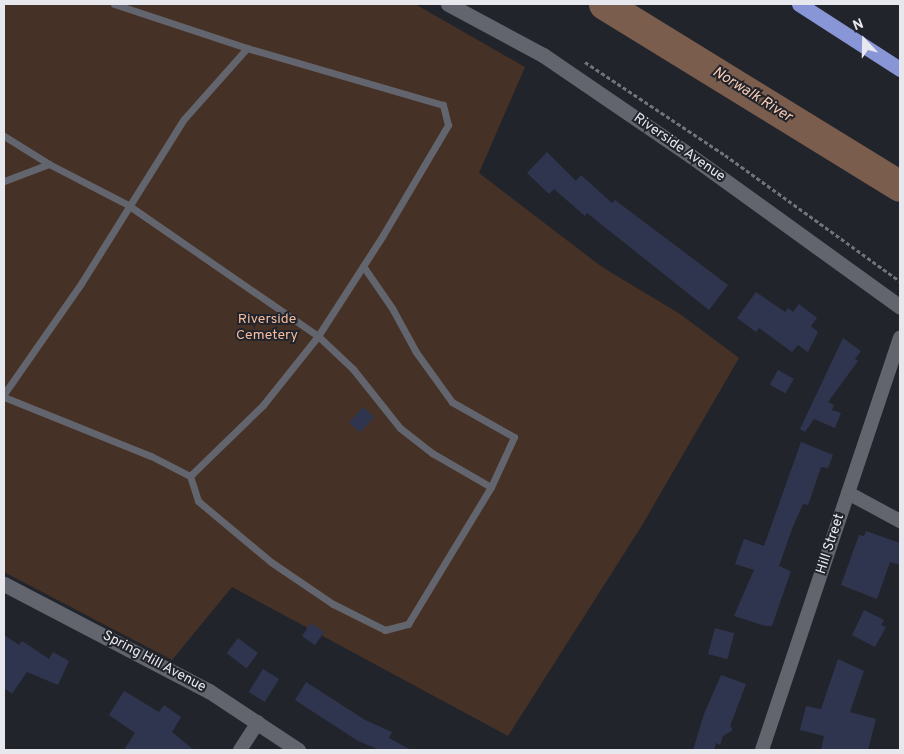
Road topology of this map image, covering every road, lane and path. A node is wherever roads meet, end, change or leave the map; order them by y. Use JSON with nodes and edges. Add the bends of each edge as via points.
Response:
{"nodes":[{"id":1,"x":114,"y":4,"type":"edge"},
{"id":2,"x":448,"y":4,"type":"edge"},
{"id":3,"x":799,"y":4,"type":"edge"},
{"id":4,"x":247,"y":48,"type":"junction"},
{"id":5,"x":900,"y":69,"type":"edge"},
{"id":6,"x":4,"y":136,"type":"edge"},
{"id":7,"x":49,"y":164,"type":"junction"},
{"id":8,"x":4,"y":181,"type":"edge"},
{"id":9,"x":128,"y":205,"type":"junction"},
{"id":10,"x":363,"y":266,"type":"junction"},
{"id":11,"x":900,"y":307,"type":"edge"},
{"id":12,"x":318,"y":336,"type":"junction"},
{"id":13,"x":900,"y":337,"type":"edge"},
{"id":14,"x":4,"y":395,"type":"edge"},
{"id":15,"x":190,"y":476,"type":"junction"},
{"id":16,"x":492,"y":487,"type":"junction"},
{"id":17,"x":848,"y":494,"type":"junction"},
{"id":18,"x":900,"y":521,"type":"edge"},
{"id":19,"x":4,"y":584,"type":"edge"},
{"id":20,"x":258,"y":722,"type":"junction"},
{"id":21,"x":240,"y":750,"type":"edge"},
{"id":22,"x":298,"y":750,"type":"edge"},
{"id":23,"x":762,"y":750,"type":"edge"}],
"edges":[{"from":1,"to":4,"type":"lane"},
{"from":2,"to":11,"type":"main road","name":"Riverside Avenue","via":[[543,55],[691,156]]},
{"from":3,"to":5,"type":"highway"},
{"from":4,"to":9,"type":"lane","via":[[184,120]]},
{"from":4,"to":10,"type":"lane","via":[[443,105],[448,124]]},
{"from":6,"to":7,"type":"lane"},
{"from":7,"to":8,"type":"lane"},
{"from":7,"to":9,"type":"lane"},
{"from":9,"to":12,"type":"lane"},
{"from":9,"to":14,"type":"lane","via":[[82,282]]},
{"from":10,"to":12,"type":"lane"},
{"from":10,"to":16,"type":"lane","via":[[392,308],[416,352],[452,402],[514,437]]},
{"from":12,"to":15,"type":"lane","via":[[263,405]]},
{"from":12,"to":16,"type":"lane","via":[[353,369],[400,428],[432,453]]},
{"from":13,"to":17,"type":"street","name":"Hill Street"},
{"from":14,"to":15,"type":"lane","via":[[151,456]]},
{"from":15,"to":16,"type":"lane","via":[[198,501],[271,562],[333,604],[385,630],[408,624]]},
{"from":17,"to":18,"type":"street"},
{"from":17,"to":23,"type":"street","name":"Hill Street"},
{"from":19,"to":20,"type":"main road","name":"Spring Hill Avenue","via":[[209,691]]},
{"from":20,"to":21,"type":"street"},
{"from":20,"to":22,"type":"main road","name":"Spring Hill Avenue"}]}
